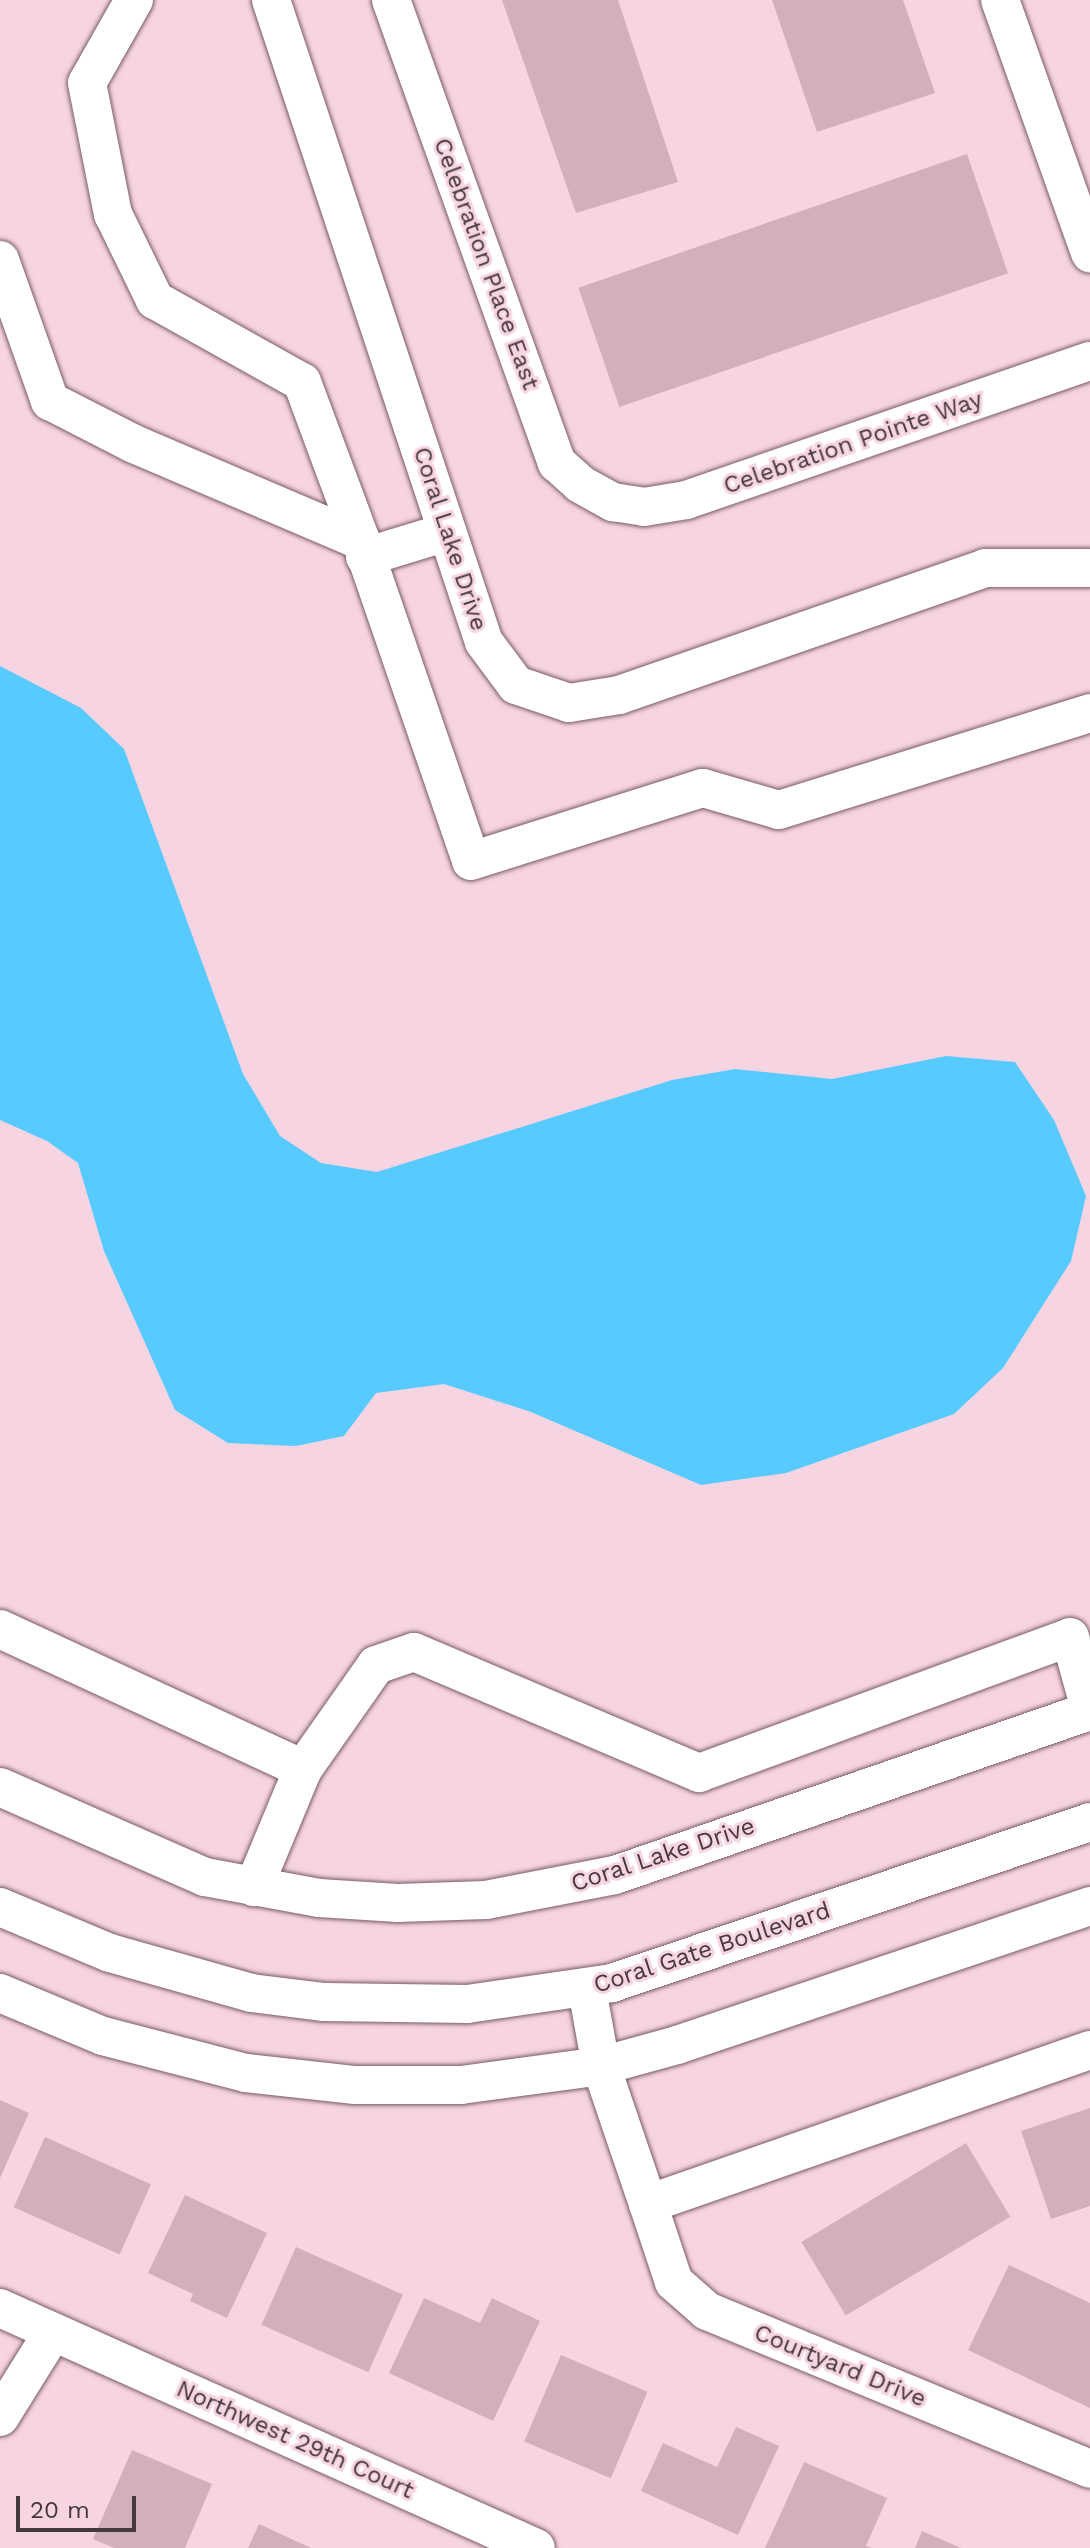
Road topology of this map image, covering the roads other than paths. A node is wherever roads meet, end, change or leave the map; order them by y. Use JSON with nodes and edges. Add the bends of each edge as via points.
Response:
{"nodes":[{"id":1,"x":134,"y":0,"type":"edge"},
{"id":2,"x":271,"y":0,"type":"edge"},
{"id":3,"x":391,"y":0,"type":"edge"},
{"id":4,"x":1000,"y":0,"type":"edge"},
{"id":5,"x":1090,"y":253,"type":"edge"},
{"id":6,"x":0,"y":260,"type":"edge"},
{"id":7,"x":1090,"y":361,"type":"edge"},
{"id":8,"x":613,"y":502,"type":"joint"},
{"id":9,"x":447,"y":532,"type":"junction"},
{"id":10,"x":363,"y":549,"type":"junction"},
{"id":11,"x":1090,"y":568,"type":"edge"},
{"id":12,"x":1090,"y":713,"type":"edge"},
{"id":13,"x":0,"y":1629,"type":"edge"},
{"id":14,"x":1090,"y":1710,"type":"edge"},
{"id":15,"x":303,"y":1769,"type":"junction"},
{"id":16,"x":0,"y":1787,"type":"edge"},
{"id":17,"x":1090,"y":1822,"type":"edge"},
{"id":18,"x":254,"y":1887,"type":"junction"},
{"id":19,"x":1090,"y":1906,"type":"edge"},
{"id":20,"x":0,"y":1907,"type":"edge"},
{"id":21,"x":587,"y":1989,"type":"junction"},
{"id":22,"x":0,"y":1993,"type":"edge"},
{"id":23,"x":1090,"y":2050,"type":"edge"},
{"id":24,"x":601,"y":2066,"type":"junction"},
{"id":25,"x":648,"y":2204,"type":"junction"},
{"id":26,"x":0,"y":2308,"type":"edge"},
{"id":27,"x":53,"y":2332,"type":"junction"},
{"id":28,"x":0,"y":2417,"type":"edge"},
{"id":29,"x":1090,"y":2469,"type":"edge"},
{"id":30,"x":536,"y":2548,"type":"edge"}],
"edges":[{"from":1,"to":10,"type":"street","via":[[87,83],[113,214],[155,300],[302,382]]},
{"from":2,"to":9,"type":"street","name":"Coral Lake Drive"},
{"from":3,"to":8,"type":"street","name":"Celebration Place East","via":[[557,463],[580,484]]},
{"from":4,"to":5,"type":"street"},
{"from":6,"to":10,"type":"street","via":[[50,401]]},
{"from":7,"to":8,"type":"street","name":"Celebration Pointe Way","via":[[686,500],[644,507]]},
{"from":9,"to":10,"type":"street"},
{"from":9,"to":11,"type":"street","name":"Coral Lake Drive","via":[[484,642],[516,685],[569,703],[619,695],[985,568]]},
{"from":10,"to":12,"type":"street","via":[[471,861],[703,788],[779,810]]},
{"from":13,"to":15,"type":"street"},
{"from":14,"to":15,"type":"street","via":[[1070,1637],[699,1773],[414,1652],[376,1665]]},
{"from":14,"to":18,"type":"street","name":"Coral Lake Drive","via":[[615,1875],[550,1890],[486,1900],[398,1903]]},
{"from":15,"to":18,"type":"street"},
{"from":16,"to":18,"type":"street","name":"Coral Lake Drive","via":[[205,1877]]},
{"from":17,"to":21,"type":"street","name":"Coral Gate Boulevard","via":[[681,1963]]},
{"from":19,"to":24,"type":"street","via":[[747,2023]]},
{"from":20,"to":21,"type":"street","name":"Coral Gate Boulevard","via":[[110,1953],[251,1993],[324,2002],[467,2004]]},
{"from":21,"to":24,"type":"street","name":"Courtyard Drive"},
{"from":22,"to":24,"type":"street","via":[[171,2057],[314,2081],[461,2085]]},
{"from":23,"to":25,"type":"street"},
{"from":24,"to":25,"type":"street","name":"Courtyard Drive"},
{"from":25,"to":29,"type":"street","name":"Courtyard Drive","via":[[674,2282],[707,2311]]},
{"from":26,"to":27,"type":"street","name":"Northwest 29th Court"},
{"from":27,"to":28,"type":"street"},
{"from":27,"to":30,"type":"street","name":"Northwest 29th Court"}]}
